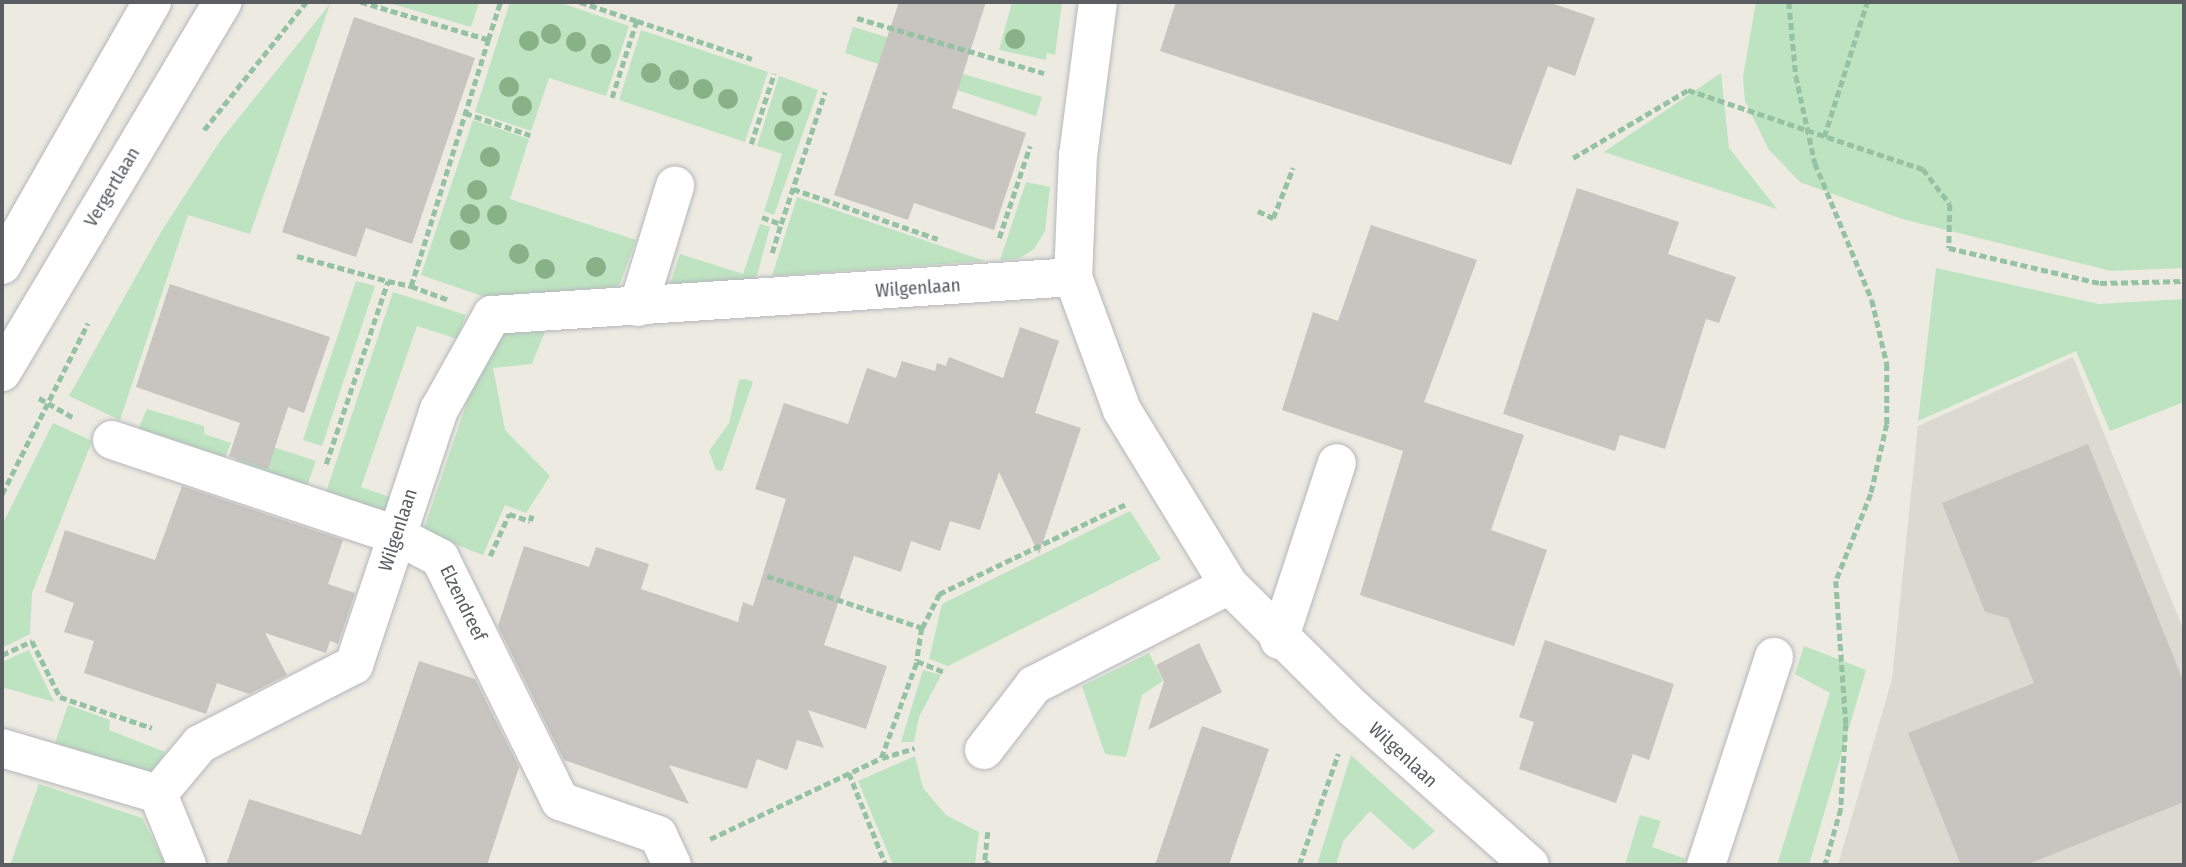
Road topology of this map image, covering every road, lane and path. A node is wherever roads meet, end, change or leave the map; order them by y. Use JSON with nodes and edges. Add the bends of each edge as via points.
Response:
{"nodes":[{"id":1,"x":152,"y":2,"type":"edge"},
{"id":2,"x":223,"y":2,"type":"edge"},
{"id":3,"x":306,"y":2,"type":"edge"},
{"id":4,"x":360,"y":2,"type":"edge"},
{"id":5,"x":500,"y":2,"type":"edge"},
{"id":6,"x":580,"y":2,"type":"edge"},
{"id":7,"x":1098,"y":2,"type":"edge"},
{"id":8,"x":1789,"y":2,"type":"edge"},
{"id":9,"x":1867,"y":2,"type":"edge"},
{"id":10,"x":857,"y":18,"type":"dead end"},
{"id":11,"x":637,"y":21,"type":"junction"},
{"id":12,"x":488,"y":40,"type":"junction"},
{"id":13,"x":752,"y":59,"type":"dead end"},
{"id":14,"x":774,"y":74,"type":"dead end"},
{"id":15,"x":1047,"y":86,"type":"dead end"},
{"id":16,"x":825,"y":92,"type":"dead end"},
{"id":17,"x":612,"y":99,"type":"dead end"},
{"id":18,"x":465,"y":113,"type":"junction"},
{"id":19,"x":1808,"y":131,"type":"junction"},
{"id":20,"x":530,"y":135,"type":"dead end"},
{"id":21,"x":1033,"y":137,"type":"dead end"},
{"id":22,"x":1824,"y":137,"type":"junction"},
{"id":23,"x":198,"y":138,"type":"dead end"},
{"id":24,"x":751,"y":144,"type":"dead end"},
{"id":25,"x":1573,"y":158,"type":"dead end"},
{"id":26,"x":1293,"y":168,"type":"dead end"},
{"id":27,"x":675,"y":186,"type":"dead end"},
{"id":28,"x":793,"y":189,"type":"junction"},
{"id":29,"x":1258,"y":211,"type":"dead end"},
{"id":30,"x":762,"y":217,"type":"dead end"},
{"id":31,"x":943,"y":240,"type":"dead end"},
{"id":32,"x":997,"y":246,"type":"dead end"},
{"id":33,"x":297,"y":256,"type":"dead end"},
{"id":34,"x":2,"y":265,"type":"edge"},
{"id":35,"x":1073,"y":278,"type":"junction"},
{"id":36,"x":388,"y":281,"type":"junction"},
{"id":37,"x":2184,"y":281,"type":"edge"},
{"id":38,"x":638,"y":307,"type":"junction"},
{"id":39,"x":92,"y":316,"type":"dead end"},
{"id":40,"x":2,"y":372,"type":"edge"},
{"id":41,"x":112,"y":440,"type":"dead end"},
{"id":42,"x":1337,"y":463,"type":"dead end"},
{"id":43,"x":1165,"y":486,"type":"junction"},
{"id":44,"x":2,"y":494,"type":"edge"},
{"id":45,"x":312,"y":506,"type":"junction"},
{"id":46,"x":532,"y":515,"type":"dead end"},
{"id":47,"x":396,"y":535,"type":"junction"},
{"id":48,"x":767,"y":576,"type":"dead end"},
{"id":49,"x":453,"y":584,"type":"junction"},
{"id":50,"x":1229,"y":585,"type":"junction"},
{"id":51,"x":922,"y":628,"type":"junction"},
{"id":52,"x":1279,"y":640,"type":"junction"},
{"id":53,"x":2,"y":655,"type":"edge"},
{"id":54,"x":1774,"y":657,"type":"dead end"},
{"id":55,"x":917,"y":661,"type":"junction"},
{"id":56,"x":944,"y":671,"type":"dead end"},
{"id":57,"x":1354,"y":709,"type":"junction"},
{"id":58,"x":200,"y":744,"type":"junction"},
{"id":59,"x":2,"y":748,"type":"edge"},
{"id":60,"x":914,"y":748,"type":"dead end"},
{"id":61,"x":984,"y":750,"type":"dead end"},
{"id":62,"x":881,"y":758,"type":"junction"},
{"id":63,"x":849,"y":774,"type":"junction"},
{"id":64,"x":158,"y":794,"type":"junction"},
{"id":65,"x":988,"y":831,"type":"dead end"},
{"id":66,"x":671,"y":862,"type":"edge"},
{"id":67,"x":187,"y":865,"type":"edge"},
{"id":68,"x":886,"y":865,"type":"edge"},
{"id":69,"x":991,"y":865,"type":"edge"},
{"id":70,"x":1299,"y":865,"type":"edge"},
{"id":71,"x":1530,"y":865,"type":"edge"},
{"id":72,"x":1706,"y":865,"type":"edge"},
{"id":73,"x":1825,"y":865,"type":"edge"}],
"edges":[{"from":1,"to":34,"type":"street"},
{"from":2,"to":40,"type":"street","name":"Vergertlaan"},
{"from":3,"to":23,"type":"path"},
{"from":4,"to":12,"type":"path"},
{"from":5,"to":12,"type":"path"},
{"from":6,"to":11,"type":"path"},
{"from":7,"to":35,"type":"street","name":"Wilgenlaan","via":[[1077,155]]},
{"from":8,"to":19,"type":"path"},
{"from":9,"to":22,"type":"path"},
{"from":10,"to":15,"type":"path","via":[[1048,74]]},
{"from":11,"to":13,"type":"path"},
{"from":11,"to":17,"type":"path"},
{"from":12,"to":18,"type":"path"},
{"from":14,"to":24,"type":"path"},
{"from":16,"to":28,"type":"path"},
{"from":18,"to":20,"type":"path"},
{"from":18,"to":36,"type":"path","via":[[411,286]]},
{"from":19,"to":22,"type":"path"},
{"from":19,"to":25,"type":"path","via":[[1688,90]]},
{"from":19,"to":73,"type":"path","via":[[1815,163],[1872,300],[1887,364],[1887,424],[1871,494],[1836,581],[1846,723],[1841,809]]},
{"from":21,"to":32,"type":"path"},
{"from":22,"to":37,"type":"path","via":[[1923,169],[1950,204],[1949,248],[2100,284]]},
{"from":26,"to":29,"type":"path","via":[[1273,218]]},
{"from":27,"to":38,"type":"street"},
{"from":28,"to":30,"type":"path","via":[[781,224]]},
{"from":28,"to":31,"type":"path"},
{"from":33,"to":36,"type":"path"},
{"from":35,"to":38,"type":"street","name":"Wilgenlaan"},
{"from":35,"to":43,"type":"street","name":"Wilgenlaan","via":[[1122,410]]},
{"from":36,"to":45,"type":"path"},
{"from":38,"to":47,"type":"street","name":"Wilgenlaan","via":[[492,315],[439,410]]},
{"from":39,"to":44,"type":"path"},
{"from":41,"to":45,"type":"street","name":"Elzendreef"},
{"from":42,"to":52,"type":"street"},
{"from":43,"to":50,"type":"street","name":"Wilgenlaan"},
{"from":43,"to":51,"type":"path","via":[[939,594]]},
{"from":45,"to":47,"type":"street","name":"Elzendreef"},
{"from":46,"to":49,"type":"path","via":[[530,522],[509,514],[489,558]]},
{"from":47,"to":49,"type":"street","name":"Elzendreef","via":[[440,558]]},
{"from":47,"to":58,"type":"street","name":"Wilgenlaan","via":[[354,665]]},
{"from":48,"to":51,"type":"path"},
{"from":49,"to":66,"type":"street","name":"Elzendreef","via":[[560,802],[658,835]]},
{"from":50,"to":52,"type":"street","name":"Wilgenlaan"},
{"from":50,"to":61,"type":"street","via":[[1034,685]]},
{"from":51,"to":55,"type":"path"},
{"from":52,"to":57,"type":"street","name":"Wilgenlaan"},
{"from":53,"to":58,"type":"path","via":[[32,641],[60,697]]},
{"from":54,"to":72,"type":"street"},
{"from":55,"to":56,"type":"path"},
{"from":55,"to":62,"type":"path"},
{"from":57,"to":70,"type":"path"},
{"from":57,"to":71,"type":"street","name":"Wilgenlaan"},
{"from":58,"to":64,"type":"street","name":"Wilgenlaan"},
{"from":59,"to":64,"type":"street"},
{"from":60,"to":62,"type":"path"},
{"from":62,"to":63,"type":"path"},
{"from":63,"to":66,"type":"path"},
{"from":63,"to":68,"type":"path"},
{"from":64,"to":67,"type":"street"},
{"from":65,"to":69,"type":"path","via":[[985,860]]}]}
